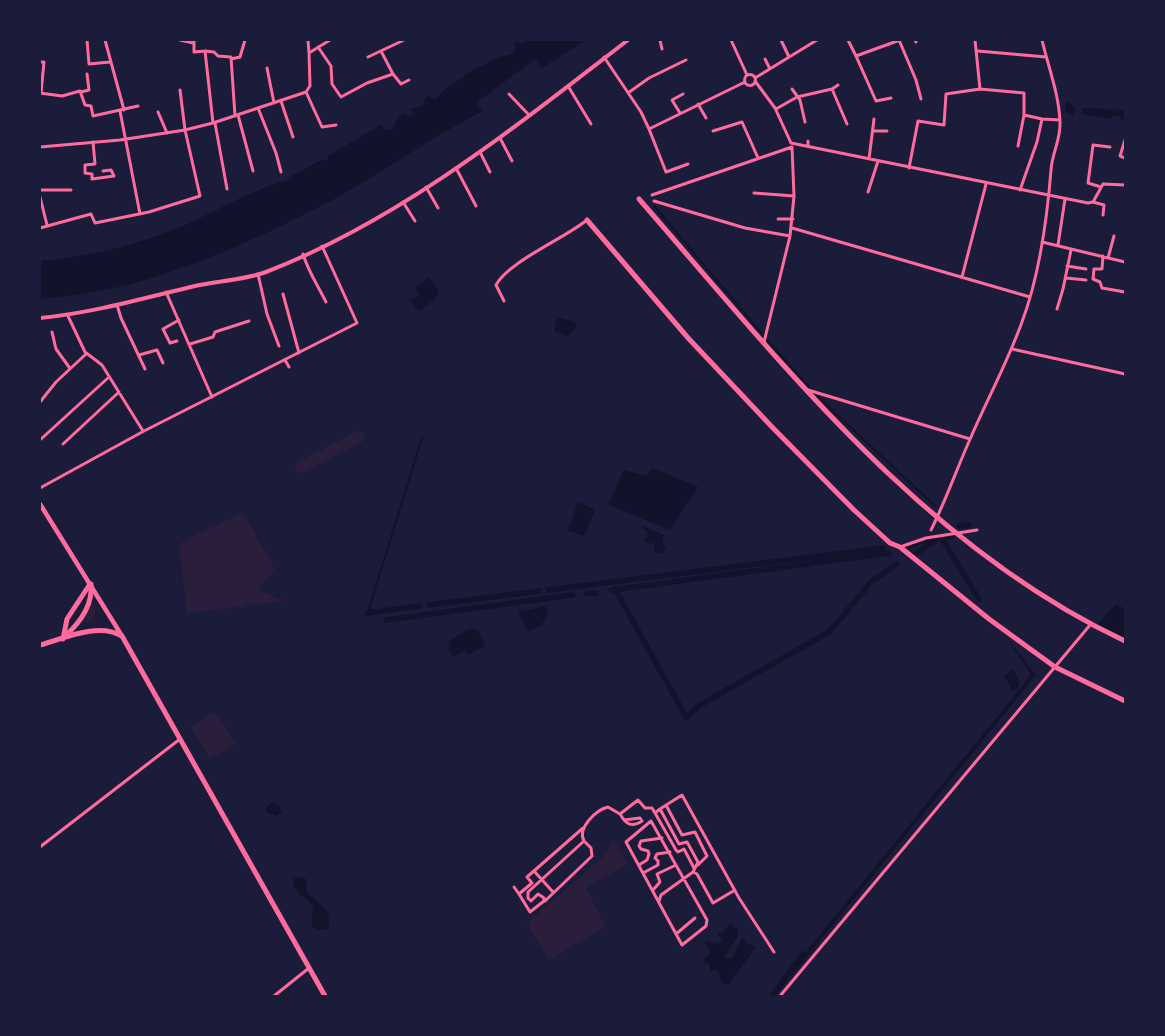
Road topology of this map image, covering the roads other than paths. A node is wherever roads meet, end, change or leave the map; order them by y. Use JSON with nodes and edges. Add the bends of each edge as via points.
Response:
{"nodes":[{"id":1,"x":87,"y":40,"type":"edge"},
{"id":2,"x":105,"y":40,"type":"edge"},
{"id":3,"x":180,"y":40,"type":"edge"},
{"id":4,"x":245,"y":40,"type":"edge"},
{"id":5,"x":308,"y":40,"type":"edge"},
{"id":6,"x":330,"y":40,"type":"edge"},
{"id":7,"x":404,"y":40,"type":"edge"},
{"id":8,"x":628,"y":40,"type":"edge"},
{"id":9,"x":660,"y":40,"type":"edge"},
{"id":10,"x":731,"y":40,"type":"edge"},
{"id":11,"x":782,"y":40,"type":"edge"},
{"id":12,"x":817,"y":40,"type":"edge"},
{"id":13,"x":848,"y":40,"type":"edge"},
{"id":14,"x":900,"y":40,"type":"edge"},
{"id":15,"x":976,"y":40,"type":"edge"},
{"id":16,"x":1042,"y":40,"type":"edge"},
{"id":17,"x":193,"y":42,"type":"edge"},
{"id":18,"x":318,"y":47,"type":"junction"},
{"id":19,"x":662,"y":49,"type":"dead end"},
{"id":20,"x":205,"y":51,"type":"junction"},
{"id":21,"x":381,"y":51,"type":"junction"},
{"id":22,"x":978,"y":51,"type":"junction"},
{"id":23,"x":309,"y":53,"type":"junction"},
{"id":24,"x":856,"y":56,"type":"junction"},
{"id":25,"x":368,"y":57,"type":"dead end"},
{"id":26,"x":789,"y":57,"type":"junction"},
{"id":27,"x":1046,"y":57,"type":"junction"},
{"id":28,"x":604,"y":58,"type":"junction"},
{"id":29,"x":232,"y":59,"type":"junction"},
{"id":30,"x":765,"y":59,"type":"dead end"},
{"id":31,"x":686,"y":60,"type":"dead end"},
{"id":32,"x":40,"y":62,"type":"edge"},
{"id":33,"x":110,"y":62,"type":"junction"},
{"id":34,"x":769,"y":67,"type":"junction"},
{"id":35,"x":267,"y":68,"type":"dead end"},
{"id":36,"x":87,"y":74,"type":"dead end"},
{"id":37,"x":393,"y":74,"type":"junction"},
{"id":38,"x":747,"y":75,"type":"junction"},
{"id":39,"x":755,"y":79,"type":"junction"},
{"id":40,"x":409,"y":80,"type":"dead end"},
{"id":41,"x":745,"y":82,"type":"junction"},
{"id":42,"x":838,"y":85,"type":"dead end"},
{"id":43,"x":568,"y":86,"type":"junction"},
{"id":44,"x":792,"y":89,"type":"dead end"},
{"id":45,"x":832,"y":89,"type":"junction"},
{"id":46,"x":980,"y":89,"type":"junction"},
{"id":47,"x":180,"y":90,"type":"dead end"},
{"id":48,"x":81,"y":92,"type":"junction"},
{"id":49,"x":306,"y":92,"type":"junction"},
{"id":50,"x":628,"y":92,"type":"junction"},
{"id":51,"x":41,"y":93,"type":"edge"},
{"id":52,"x":509,"y":94,"type":"dead end"},
{"id":53,"x":683,"y":94,"type":"dead end"},
{"id":54,"x":797,"y":97,"type":"junction"},
{"id":55,"x":892,"y":98,"type":"dead end"},
{"id":56,"x":921,"y":99,"type":"dead end"},
{"id":57,"x":281,"y":101,"type":"junction"},
{"id":58,"x":274,"y":103,"type":"junction"},
{"id":59,"x":698,"y":104,"type":"junction"},
{"id":60,"x":138,"y":106,"type":"dead end"},
{"id":61,"x":258,"y":108,"type":"junction"},
{"id":62,"x":776,"y":109,"type":"junction"},
{"id":63,"x":124,"y":110,"type":"junction"},
{"id":64,"x":120,"y":111,"type":"junction"},
{"id":65,"x":158,"y":112,"type":"dead end"},
{"id":66,"x":680,"y":113,"type":"junction"},
{"id":67,"x":529,"y":115,"type":"junction"},
{"id":68,"x":236,"y":116,"type":"junction"},
{"id":69,"x":1024,"y":116,"type":"junction"},
{"id":70,"x":706,"y":118,"type":"dead end"},
{"id":71,"x":1042,"y":118,"type":"junction"},
{"id":72,"x":874,"y":119,"type":"dead end"},
{"id":73,"x":1060,"y":120,"type":"junction"},
{"id":74,"x":805,"y":122,"type":"dead end"},
{"id":75,"x":214,"y":123,"type":"junction"},
{"id":76,"x":592,"y":124,"type":"dead end"},
{"id":77,"x":847,"y":124,"type":"dead end"},
{"id":78,"x":336,"y":125,"type":"dead end"},
{"id":79,"x":649,"y":129,"type":"junction"},
{"id":80,"x":186,"y":130,"type":"junction"},
{"id":81,"x":874,"y":130,"type":"junction"},
{"id":82,"x":713,"y":131,"type":"dead end"},
{"id":83,"x":887,"y":131,"type":"dead end"},
{"id":84,"x":167,"y":133,"type":"junction"},
{"id":85,"x":293,"y":137,"type":"dead end"},
{"id":86,"x":500,"y":138,"type":"junction"},
{"id":87,"x":124,"y":139,"type":"junction"},
{"id":88,"x":808,"y":140,"type":"dead end"},
{"id":89,"x":1125,"y":140,"type":"edge"},
{"id":90,"x":92,"y":142,"type":"junction"},
{"id":91,"x":792,"y":145,"type":"junction"},
{"id":92,"x":808,"y":146,"type":"junction"},
{"id":93,"x":1018,"y":146,"type":"dead end"},
{"id":94,"x":40,"y":147,"type":"edge"},
{"id":95,"x":1110,"y":147,"type":"dead end"},
{"id":96,"x":480,"y":152,"type":"junction"},
{"id":97,"x":758,"y":158,"type":"junction"},
{"id":98,"x":1125,"y":158,"type":"edge"},
{"id":99,"x":869,"y":159,"type":"junction"},
{"id":100,"x":512,"y":161,"type":"dead end"},
{"id":101,"x":878,"y":161,"type":"junction"},
{"id":102,"x":688,"y":164,"type":"dead end"},
{"id":103,"x":456,"y":168,"type":"junction"},
{"id":104,"x":909,"y":168,"type":"junction"},
{"id":105,"x":103,"y":170,"type":"dead end"},
{"id":106,"x":253,"y":171,"type":"dead end"},
{"id":107,"x":281,"y":172,"type":"dead end"},
{"id":108,"x":490,"y":172,"type":"dead end"},
{"id":109,"x":986,"y":184,"type":"junction"},
{"id":110,"x":1125,"y":185,"type":"edge"},
{"id":111,"x":426,"y":187,"type":"junction"},
{"id":112,"x":1101,"y":187,"type":"junction"},
{"id":113,"x":227,"y":189,"type":"dead end"},
{"id":114,"x":40,"y":190,"type":"edge"},
{"id":115,"x":71,"y":190,"type":"dead end"},
{"id":116,"x":1020,"y":190,"type":"junction"},
{"id":117,"x":868,"y":192,"type":"dead end"},
{"id":118,"x":754,"y":193,"type":"dead end"},
{"id":119,"x":652,"y":195,"type":"dead end"},
{"id":120,"x":794,"y":196,"type":"junction"},
{"id":121,"x":1049,"y":196,"type":"junction"},
{"id":122,"x":40,"y":197,"type":"edge"},
{"id":123,"x":639,"y":199,"type":"dead end"},
{"id":124,"x":1065,"y":199,"type":"junction"},
{"id":125,"x":654,"y":201,"type":"dead end"},
{"id":126,"x":403,"y":202,"type":"junction"},
{"id":127,"x":1093,"y":202,"type":"junction"},
{"id":128,"x":476,"y":206,"type":"dead end"},
{"id":129,"x":438,"y":208,"type":"dead end"},
{"id":130,"x":140,"y":214,"type":"junction"},
{"id":131,"x":1103,"y":215,"type":"dead end"},
{"id":132,"x":778,"y":219,"type":"dead end"},
{"id":133,"x":793,"y":219,"type":"junction"},
{"id":134,"x":588,"y":220,"type":"joint"},
{"id":135,"x":414,"y":222,"type":"dead end"},
{"id":136,"x":47,"y":225,"type":"junction"},
{"id":137,"x":40,"y":228,"type":"edge"},
{"id":138,"x":792,"y":228,"type":"junction"},
{"id":139,"x":790,"y":236,"type":"junction"},
{"id":140,"x":1114,"y":236,"type":"dead end"},
{"id":141,"x":1042,"y":242,"type":"junction"},
{"id":142,"x":1058,"y":245,"type":"junction"},
{"id":143,"x":322,"y":246,"type":"junction"},
{"id":144,"x":1071,"y":250,"type":"junction"},
{"id":145,"x":303,"y":254,"type":"junction"},
{"id":146,"x":1106,"y":257,"type":"junction"},
{"id":147,"x":1125,"y":262,"type":"edge"},
{"id":148,"x":1067,"y":266,"type":"junction"},
{"id":149,"x":1086,"y":269,"type":"dead end"},
{"id":150,"x":258,"y":274,"type":"junction"},
{"id":151,"x":962,"y":277,"type":"junction"},
{"id":152,"x":1066,"y":278,"type":"junction"},
{"id":153,"x":1086,"y":280,"type":"dead end"},
{"id":154,"x":166,"y":292,"type":"junction"},
{"id":155,"x":1125,"y":292,"type":"edge"},
{"id":156,"x":283,"y":294,"type":"dead end"},
{"id":157,"x":1029,"y":298,"type":"junction"},
{"id":158,"x":504,"y":301,"type":"dead end"},
{"id":159,"x":326,"y":302,"type":"dead end"},
{"id":160,"x":1035,"y":302,"type":"dead end"},
{"id":161,"x":118,"y":305,"type":"junction"},
{"id":162,"x":1057,"y":309,"type":"dead end"},
{"id":163,"x":68,"y":316,"type":"junction"},
{"id":164,"x":40,"y":318,"type":"edge"},
{"id":165,"x":179,"y":320,"type":"junction"},
{"id":166,"x":249,"y":321,"type":"dead end"},
{"id":167,"x":52,"y":332,"type":"dead end"},
{"id":168,"x":178,"y":341,"type":"dead end"},
{"id":169,"x":764,"y":342,"type":"junction"},
{"id":170,"x":190,"y":344,"type":"junction"},
{"id":171,"x":279,"y":346,"type":"dead end"},
{"id":172,"x":1012,"y":349,"type":"junction"},
{"id":173,"x":299,"y":352,"type":"junction"},
{"id":174,"x":86,"y":353,"type":"junction"},
{"id":175,"x":140,"y":355,"type":"junction"},
{"id":176,"x":285,"y":360,"type":"junction"},
{"id":177,"x":163,"y":364,"type":"dead end"},
{"id":178,"x":69,"y":367,"type":"junction"},
{"id":179,"x":289,"y":367,"type":"dead end"},
{"id":180,"x":144,"y":369,"type":"dead end"},
{"id":181,"x":1125,"y":374,"type":"edge"},
{"id":182,"x":110,"y":377,"type":"junction"},
{"id":183,"x":807,"y":390,"type":"junction"},
{"id":184,"x":119,"y":392,"type":"junction"},
{"id":185,"x":212,"y":397,"type":"junction"},
{"id":186,"x":40,"y":402,"type":"edge"},
{"id":187,"x":143,"y":431,"type":"junction"},
{"id":188,"x":970,"y":439,"type":"junction"},
{"id":189,"x":40,"y":440,"type":"edge"},
{"id":190,"x":63,"y":444,"type":"dead end"},
{"id":191,"x":40,"y":488,"type":"edge"},
{"id":192,"x":40,"y":504,"type":"edge"},
{"id":193,"x":937,"y":517,"type":"junction"},
{"id":194,"x":930,"y":530,"type":"dead end"},
{"id":195,"x":977,"y":530,"type":"dead end"},
{"id":196,"x":954,"y":533,"type":"junction"},
{"id":197,"x":900,"y":548,"type":"junction"},
{"id":198,"x":91,"y":584,"type":"junction"},
{"id":199,"x":1090,"y":625,"type":"junction"},
{"id":200,"x":122,"y":636,"type":"junction"},
{"id":201,"x":63,"y":639,"type":"junction"},
{"id":202,"x":1125,"y":641,"type":"edge"},
{"id":203,"x":40,"y":644,"type":"edge"},
{"id":204,"x":1055,"y":667,"type":"junction"},
{"id":205,"x":1125,"y":701,"type":"edge"},
{"id":206,"x":180,"y":739,"type":"junction"},
{"id":207,"x":666,"y":806,"type":"junction"},
{"id":208,"x":660,"y":809,"type":"junction"},
{"id":209,"x":655,"y":813,"type":"junction"},
{"id":210,"x":620,"y":814,"type":"junction"},
{"id":211,"x":624,"y":820,"type":"junction"},
{"id":212,"x":583,"y":828,"type":"junction"},
{"id":213,"x":662,"y":838,"type":"junction"},
{"id":214,"x":584,"y":841,"type":"junction"},
{"id":215,"x":40,"y":847,"type":"edge"},
{"id":216,"x":670,"y":852,"type":"junction"},
{"id":217,"x":639,"y":865,"type":"junction"},
{"id":218,"x":676,"y":865,"type":"junction"},
{"id":219,"x":695,"y":868,"type":"junction"},
{"id":220,"x":534,"y":871,"type":"junction"},
{"id":221,"x":643,"y":873,"type":"junction"},
{"id":222,"x":683,"y":879,"type":"junction"},
{"id":223,"x":542,"y":880,"type":"junction"},
{"id":224,"x":514,"y":887,"type":"dead end"},
{"id":225,"x":735,"y":890,"type":"junction"},
{"id":226,"x":554,"y":892,"type":"junction"},
{"id":227,"x":653,"y":892,"type":"junction"},
{"id":228,"x":519,"y":894,"type":"junction"},
{"id":229,"x":661,"y":895,"type":"junction"},
{"id":230,"x":544,"y":901,"type":"junction"},
{"id":231,"x":659,"y":903,"type":"junction"},
{"id":232,"x":695,"y":918,"type":"dead end"},
{"id":233,"x":676,"y":934,"type":"junction"},
{"id":234,"x":774,"y":952,"type":"dead end"},
{"id":235,"x":309,"y":967,"type":"junction"},
{"id":236,"x":274,"y":996,"type":"edge"},
{"id":237,"x":325,"y":996,"type":"edge"},
{"id":238,"x":780,"y":996,"type":"edge"}],
"edges":[{"from":1,"to":33,"type":"street","via":[[88,64]]},
{"from":2,"to":33,"type":"street"},
{"from":3,"to":17,"type":"street"},
{"from":4,"to":29,"type":"street","via":[[240,57]]},
{"from":5,"to":23,"type":"street"},
{"from":6,"to":18,"type":"street"},
{"from":7,"to":21,"type":"street"},
{"from":8,"to":28,"type":"street"},
{"from":9,"to":19,"type":"street"},
{"from":10,"to":38,"type":"street"},
{"from":11,"to":26,"type":"street"},
{"from":12,"to":26,"type":"street"},
{"from":13,"to":24,"type":"street"},
{"from":14,"to":24,"type":"street"},
{"from":14,"to":56,"type":"street"},
{"from":15,"to":22,"type":"street"},
{"from":16,"to":27,"type":"street"},
{"from":17,"to":20,"type":"street","via":[[194,52]]},
{"from":18,"to":23,"type":"street"},
{"from":18,"to":37,"type":"street","via":[[331,66],[332,84],[339,97]]},
{"from":20,"to":29,"type":"street"},
{"from":20,"to":75,"type":"street"},
{"from":21,"to":25,"type":"street"},
{"from":21,"to":37,"type":"street"},
{"from":22,"to":27,"type":"street"},
{"from":22,"to":46,"type":"street"},
{"from":23,"to":49,"type":"street","via":[[310,86]]},
{"from":24,"to":55,"type":"street","via":[[876,101]]},
{"from":26,"to":34,"type":"street"},
{"from":27,"to":73,"type":"street"},
{"from":28,"to":43,"type":"street"},
{"from":28,"to":50,"type":"street"},
{"from":29,"to":68,"type":"street"},
{"from":30,"to":34,"type":"street"},
{"from":31,"to":50,"type":"street"},
{"from":32,"to":51,"type":"street","via":[[44,62]]},
{"from":33,"to":63,"type":"street"},
{"from":34,"to":39,"type":"street"},
{"from":35,"to":58,"type":"street"},
{"from":36,"to":48,"type":"street","via":[[90,90]]},
{"from":37,"to":40,"type":"street","via":[[400,84]]},
{"from":38,"to":39,"type":"street","via":[[752,74]]},
{"from":38,"to":41,"type":"street"},
{"from":39,"to":41,"type":"street","via":[[750,85]]},
{"from":39,"to":62,"type":"street"},
{"from":41,"to":59,"type":"street"},
{"from":42,"to":45,"type":"street"},
{"from":43,"to":67,"type":"street"},
{"from":43,"to":76,"type":"street"},
{"from":44,"to":54,"type":"street"},
{"from":45,"to":54,"type":"street"},
{"from":45,"to":77,"type":"street"},
{"from":46,"to":69,"type":"street","via":[[1024,93]]},
{"from":46,"to":104,"type":"street","via":[[946,94],[944,125],[918,121]]},
{"from":47,"to":80,"type":"street"},
{"from":48,"to":51,"type":"street","via":[[62,96]]},
{"from":48,"to":64,"type":"street","via":[[85,105],[91,106],[93,116]]},
{"from":49,"to":57,"type":"street"},
{"from":49,"to":78,"type":"street","via":[[322,128]]},
{"from":50,"to":79,"type":"street"},
{"from":52,"to":67,"type":"street"},
{"from":53,"to":66,"type":"street","via":[[672,100]]},
{"from":54,"to":62,"type":"street"},
{"from":54,"to":74,"type":"street"},
{"from":57,"to":58,"type":"street"},
{"from":57,"to":85,"type":"street"},
{"from":58,"to":61,"type":"street"},
{"from":59,"to":66,"type":"street"},
{"from":59,"to":70,"type":"street"},
{"from":60,"to":63,"type":"street"},
{"from":61,"to":68,"type":"street"},
{"from":61,"to":107,"type":"street"},
{"from":62,"to":91,"type":"street"},
{"from":63,"to":64,"type":"street"},
{"from":64,"to":87,"type":"street"},
{"from":65,"to":84,"type":"street"},
{"from":66,"to":79,"type":"street"},
{"from":67,"to":86,"type":"street"},
{"from":68,"to":75,"type":"street"},
{"from":68,"to":106,"type":"street"},
{"from":69,"to":71,"type":"street"},
{"from":69,"to":93,"type":"street"},
{"from":71,"to":73,"type":"street"},
{"from":71,"to":116,"type":"street"},
{"from":72,"to":81,"type":"street"},
{"from":73,"to":121,"type":"street"},
{"from":75,"to":80,"type":"street"},
{"from":75,"to":113,"type":"street"},
{"from":79,"to":102,"type":"street","via":[[666,172]]},
{"from":80,"to":84,"type":"street"},
{"from":80,"to":130,"type":"street","via":[[200,196]]},
{"from":81,"to":83,"type":"street"},
{"from":81,"to":99,"type":"street"},
{"from":82,"to":97,"type":"street","via":[[742,122]]},
{"from":84,"to":87,"type":"street"},
{"from":86,"to":96,"type":"street"},
{"from":86,"to":100,"type":"street"},
{"from":87,"to":90,"type":"street"},
{"from":87,"to":130,"type":"street"},
{"from":88,"to":92,"type":"street"},
{"from":89,"to":98,"type":"street","via":[[1120,156]]},
{"from":90,"to":94,"type":"street"},
{"from":90,"to":105,"type":"street","via":[[95,164],[85,165],[86,173],[92,174],[92,179],[114,176],[111,170]]},
{"from":91,"to":92,"type":"street"},
{"from":91,"to":97,"type":"street"},
{"from":91,"to":120,"type":"street"},
{"from":92,"to":99,"type":"street"},
{"from":95,"to":112,"type":"street","via":[[1093,145],[1088,183]]},
{"from":96,"to":103,"type":"street"},
{"from":96,"to":108,"type":"street"},
{"from":97,"to":119,"type":"street"},
{"from":99,"to":101,"type":"street"},
{"from":101,"to":104,"type":"street"},
{"from":101,"to":117,"type":"street"},
{"from":103,"to":111,"type":"street"},
{"from":103,"to":128,"type":"street"},
{"from":104,"to":109,"type":"street"},
{"from":109,"to":116,"type":"street"},
{"from":109,"to":151,"type":"street"},
{"from":110,"to":112,"type":"street","via":[[1104,184]]},
{"from":111,"to":126,"type":"street"},
{"from":111,"to":129,"type":"street"},
{"from":112,"to":127,"type":"street"},
{"from":114,"to":115,"type":"street"},
{"from":116,"to":121,"type":"street"},
{"from":118,"to":120,"type":"street"},
{"from":120,"to":133,"type":"street"},
{"from":121,"to":124,"type":"street"},
{"from":121,"to":141,"type":"street"},
{"from":122,"to":136,"type":"street"},
{"from":123,"to":169,"type":"main road"},
{"from":124,"to":127,"type":"street","via":[[1088,204]]},
{"from":124,"to":142,"type":"street"},
{"from":125,"to":139,"type":"street","via":[[745,228]]},
{"from":126,"to":135,"type":"street"},
{"from":126,"to":143,"type":"street"},
{"from":127,"to":131,"type":"street","via":[[1104,205]]},
{"from":130,"to":136,"type":"street","via":[[95,223],[91,214]]},
{"from":132,"to":133,"type":"street"},
{"from":133,"to":138,"type":"street"},
{"from":134,"to":158,"type":"street","via":[[498,281],[496,285]]},
{"from":134,"to":197,"type":"main road","via":[[689,339],[854,510],[890,543]]},
{"from":136,"to":137,"type":"street"},
{"from":138,"to":139,"type":"street"},
{"from":138,"to":151,"type":"street"},
{"from":139,"to":169,"type":"street"},
{"from":140,"to":146,"type":"street"},
{"from":141,"to":142,"type":"street"},
{"from":141,"to":157,"type":"street"},
{"from":142,"to":144,"type":"street"},
{"from":143,"to":145,"type":"street"},
{"from":143,"to":173,"type":"street","via":[[357,323]]},
{"from":144,"to":146,"type":"street"},
{"from":144,"to":148,"type":"street"},
{"from":145,"to":150,"type":"street"},
{"from":145,"to":159,"type":"street","via":[[307,269]]},
{"from":146,"to":147,"type":"street"},
{"from":146,"to":155,"type":"street","via":[[1102,268],[1094,269],[1093,279],[1100,282],[1102,288]]},
{"from":148,"to":149,"type":"street"},
{"from":148,"to":152,"type":"street"},
{"from":150,"to":154,"type":"street"},
{"from":150,"to":171,"type":"street"},
{"from":151,"to":157,"type":"street"},
{"from":152,"to":153,"type":"street"},
{"from":152,"to":162,"type":"street"},
{"from":154,"to":161,"type":"street"},
{"from":154,"to":165,"type":"street"},
{"from":156,"to":173,"type":"street"},
{"from":157,"to":160,"type":"street"},
{"from":157,"to":172,"type":"street"},
{"from":161,"to":163,"type":"street"},
{"from":161,"to":175,"type":"street"},
{"from":163,"to":164,"type":"street"},
{"from":163,"to":174,"type":"street"},
{"from":165,"to":168,"type":"street","via":[[163,329],[170,343]]},
{"from":165,"to":170,"type":"street"},
{"from":166,"to":170,"type":"street"},
{"from":167,"to":178,"type":"street","via":[[60,358]]},
{"from":169,"to":183,"type":"main road"},
{"from":170,"to":185,"type":"street"},
{"from":172,"to":181,"type":"street"},
{"from":172,"to":188,"type":"street"},
{"from":173,"to":176,"type":"street"},
{"from":174,"to":178,"type":"street"},
{"from":174,"to":182,"type":"street","via":[[102,365]]},
{"from":175,"to":177,"type":"street","via":[[158,350]]},
{"from":175,"to":180,"type":"street"},
{"from":176,"to":179,"type":"street"},
{"from":176,"to":185,"type":"street"},
{"from":178,"to":186,"type":"street"},
{"from":182,"to":184,"type":"street"},
{"from":182,"to":189,"type":"street"},
{"from":183,"to":188,"type":"street"},
{"from":183,"to":193,"type":"main road","via":[[860,446]]},
{"from":184,"to":187,"type":"street"},
{"from":184,"to":190,"type":"street"},
{"from":185,"to":187,"type":"street"},
{"from":187,"to":191,"type":"street"},
{"from":188,"to":193,"type":"street"},
{"from":192,"to":198,"type":"main road"},
{"from":193,"to":194,"type":"street"},
{"from":193,"to":196,"type":"main road"},
{"from":195,"to":196,"type":"street"},
{"from":196,"to":197,"type":"street","via":[[933,536]]},
{"from":196,"to":199,"type":"main road","via":[[1029,588]]},
{"from":197,"to":204,"type":"main road"},
{"from":198,"to":200,"type":"main road"},
{"from":198,"to":201,"type":"main road","via":[[67,619]]},
{"from":198,"to":201,"type":"main road","via":[[85,613]]},
{"from":199,"to":202,"type":"main road"},
{"from":199,"to":204,"type":"street"},
{"from":200,"to":201,"type":"main road","via":[[98,630]]},
{"from":200,"to":206,"type":"main road"},
{"from":201,"to":203,"type":"main road"},
{"from":204,"to":205,"type":"main road"},
{"from":204,"to":238,"type":"street"},
{"from":206,"to":215,"type":"street"},
{"from":206,"to":235,"type":"main road"},
{"from":207,"to":208,"type":"street"},
{"from":207,"to":219,"type":"street","via":[[682,835],[695,832],[707,856]]},
{"from":207,"to":225,"type":"street","via":[[682,795]]},
{"from":208,"to":209,"type":"street"},
{"from":208,"to":219,"type":"street","via":[[680,844],[687,842],[697,859]]},
{"from":209,"to":210,"type":"street","via":[[638,800]]},
{"from":209,"to":219,"type":"street","via":[[677,851],[684,849]]},
{"from":210,"to":211,"type":"street"},
{"from":210,"to":212,"type":"street","via":[[612,807],[604,808]]},
{"from":211,"to":211,"type":"street","via":[[635,826],[642,821],[640,818]]},
{"from":212,"to":214,"type":"street"},
{"from":212,"to":220,"type":"street"},
{"from":213,"to":216,"type":"street"},
{"from":213,"to":217,"type":"street","via":[[641,841],[639,846],[649,854],[647,860]]},
{"from":213,"to":217,"type":"street","via":[[651,821],[626,840]]},
{"from":214,"to":223,"type":"street"},
{"from":214,"to":226,"type":"street","via":[[591,848],[592,856]]},
{"from":216,"to":218,"type":"street"},
{"from":216,"to":221,"type":"street","via":[[657,854],[658,866]]},
{"from":217,"to":221,"type":"street"},
{"from":218,"to":222,"type":"street"},
{"from":218,"to":227,"type":"street","via":[[657,874],[660,882]]},
{"from":219,"to":222,"type":"street"},
{"from":219,"to":225,"type":"street","via":[[713,903]]},
{"from":220,"to":223,"type":"street"},
{"from":220,"to":228,"type":"street","via":[[527,877],[532,883]]},
{"from":221,"to":227,"type":"street"},
{"from":222,"to":229,"type":"street"},
{"from":222,"to":233,"type":"street","via":[[707,924],[682,945]]},
{"from":223,"to":226,"type":"street"},
{"from":223,"to":230,"type":"street","via":[[528,892],[528,898],[531,901],[538,894]]},
{"from":224,"to":228,"type":"street"},
{"from":225,"to":234,"type":"street"},
{"from":226,"to":230,"type":"street"},
{"from":227,"to":229,"type":"street"},
{"from":227,"to":231,"type":"street"},
{"from":228,"to":230,"type":"street","via":[[530,912]]},
{"from":229,"to":231,"type":"street"},
{"from":231,"to":233,"type":"street"},
{"from":232,"to":233,"type":"street"},
{"from":235,"to":236,"type":"street"},
{"from":235,"to":237,"type":"main road"}]}
